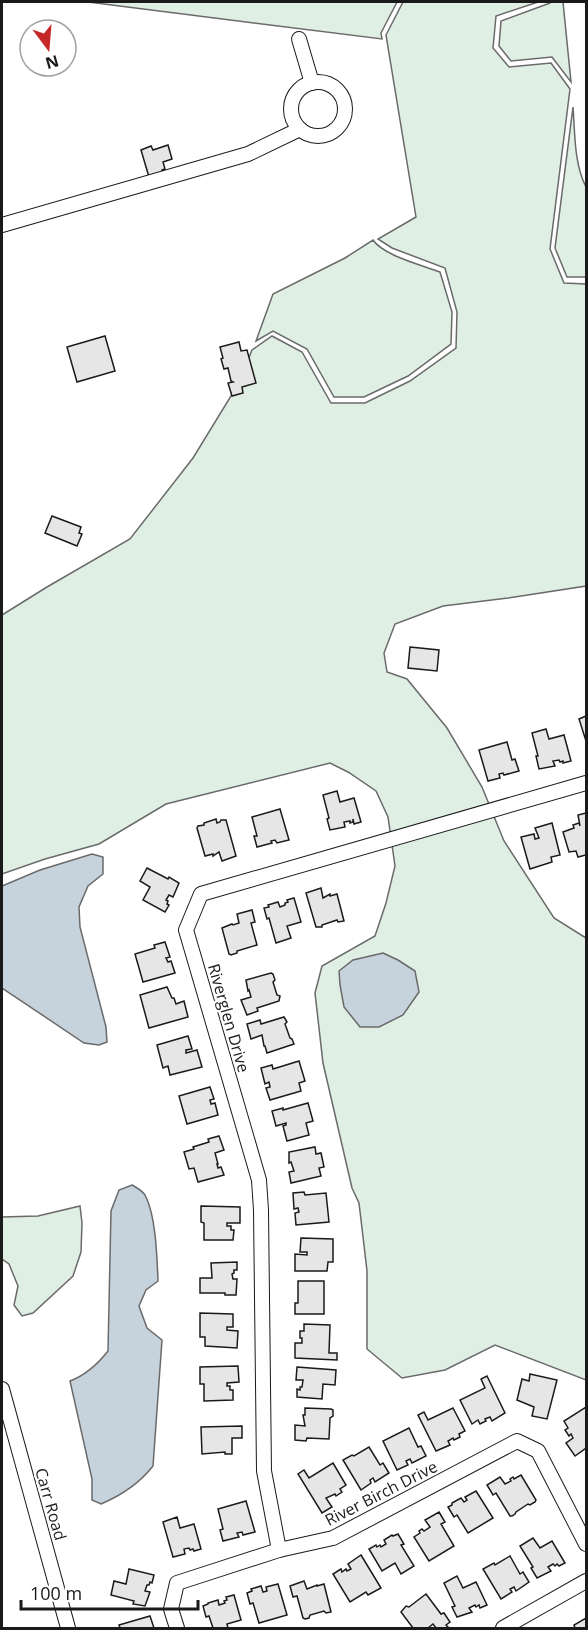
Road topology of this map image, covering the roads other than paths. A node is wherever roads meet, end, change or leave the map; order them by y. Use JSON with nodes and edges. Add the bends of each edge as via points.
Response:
{"nodes":[{"id":1,"x":299,"y":39,"type":"dead end"},
{"id":2,"x":312,"y":83,"type":"junction"},
{"id":3,"x":300,"y":129,"type":"junction"},
{"id":4,"x":2,"y":225,"type":"edge"},
{"id":5,"x":586,"y":783,"type":"edge"},
{"id":6,"x":2,"y":1389,"type":"edge"},
{"id":7,"x":586,"y":1544,"type":"edge"},
{"id":8,"x":279,"y":1550,"type":"junction"},
{"id":9,"x":586,"y":1581,"type":"edge"},
{"id":10,"x":68,"y":1629,"type":"edge"},
{"id":11,"x":177,"y":1629,"type":"edge"},
{"id":12,"x":503,"y":1629,"type":"edge"}],
"edges":[{"from":1,"to":2,"type":"street"},
{"from":2,"to":3,"type":"street","via":[[297,92],[293,100],[292,117]]},
{"from":2,"to":3,"type":"street","via":[[329,84],[337,90],[345,114],[336,130],[328,134],[310,135]]},
{"from":3,"to":4,"type":"street","via":[[248,154]]},
{"from":5,"to":8,"type":"street","name":"Riverglen Drive","via":[[201,894],[186,930],[259,1180],[264,1471]]},
{"from":6,"to":10,"type":"street","name":"Carr Road"},
{"from":7,"to":8,"type":"street","name":"River Birch Drive","via":[[538,1451],[517,1441],[333,1538]]},
{"from":8,"to":11,"type":"street","name":"River Birch Drive","via":[[177,1583],[171,1609]]},
{"from":9,"to":12,"type":"street"}]}
